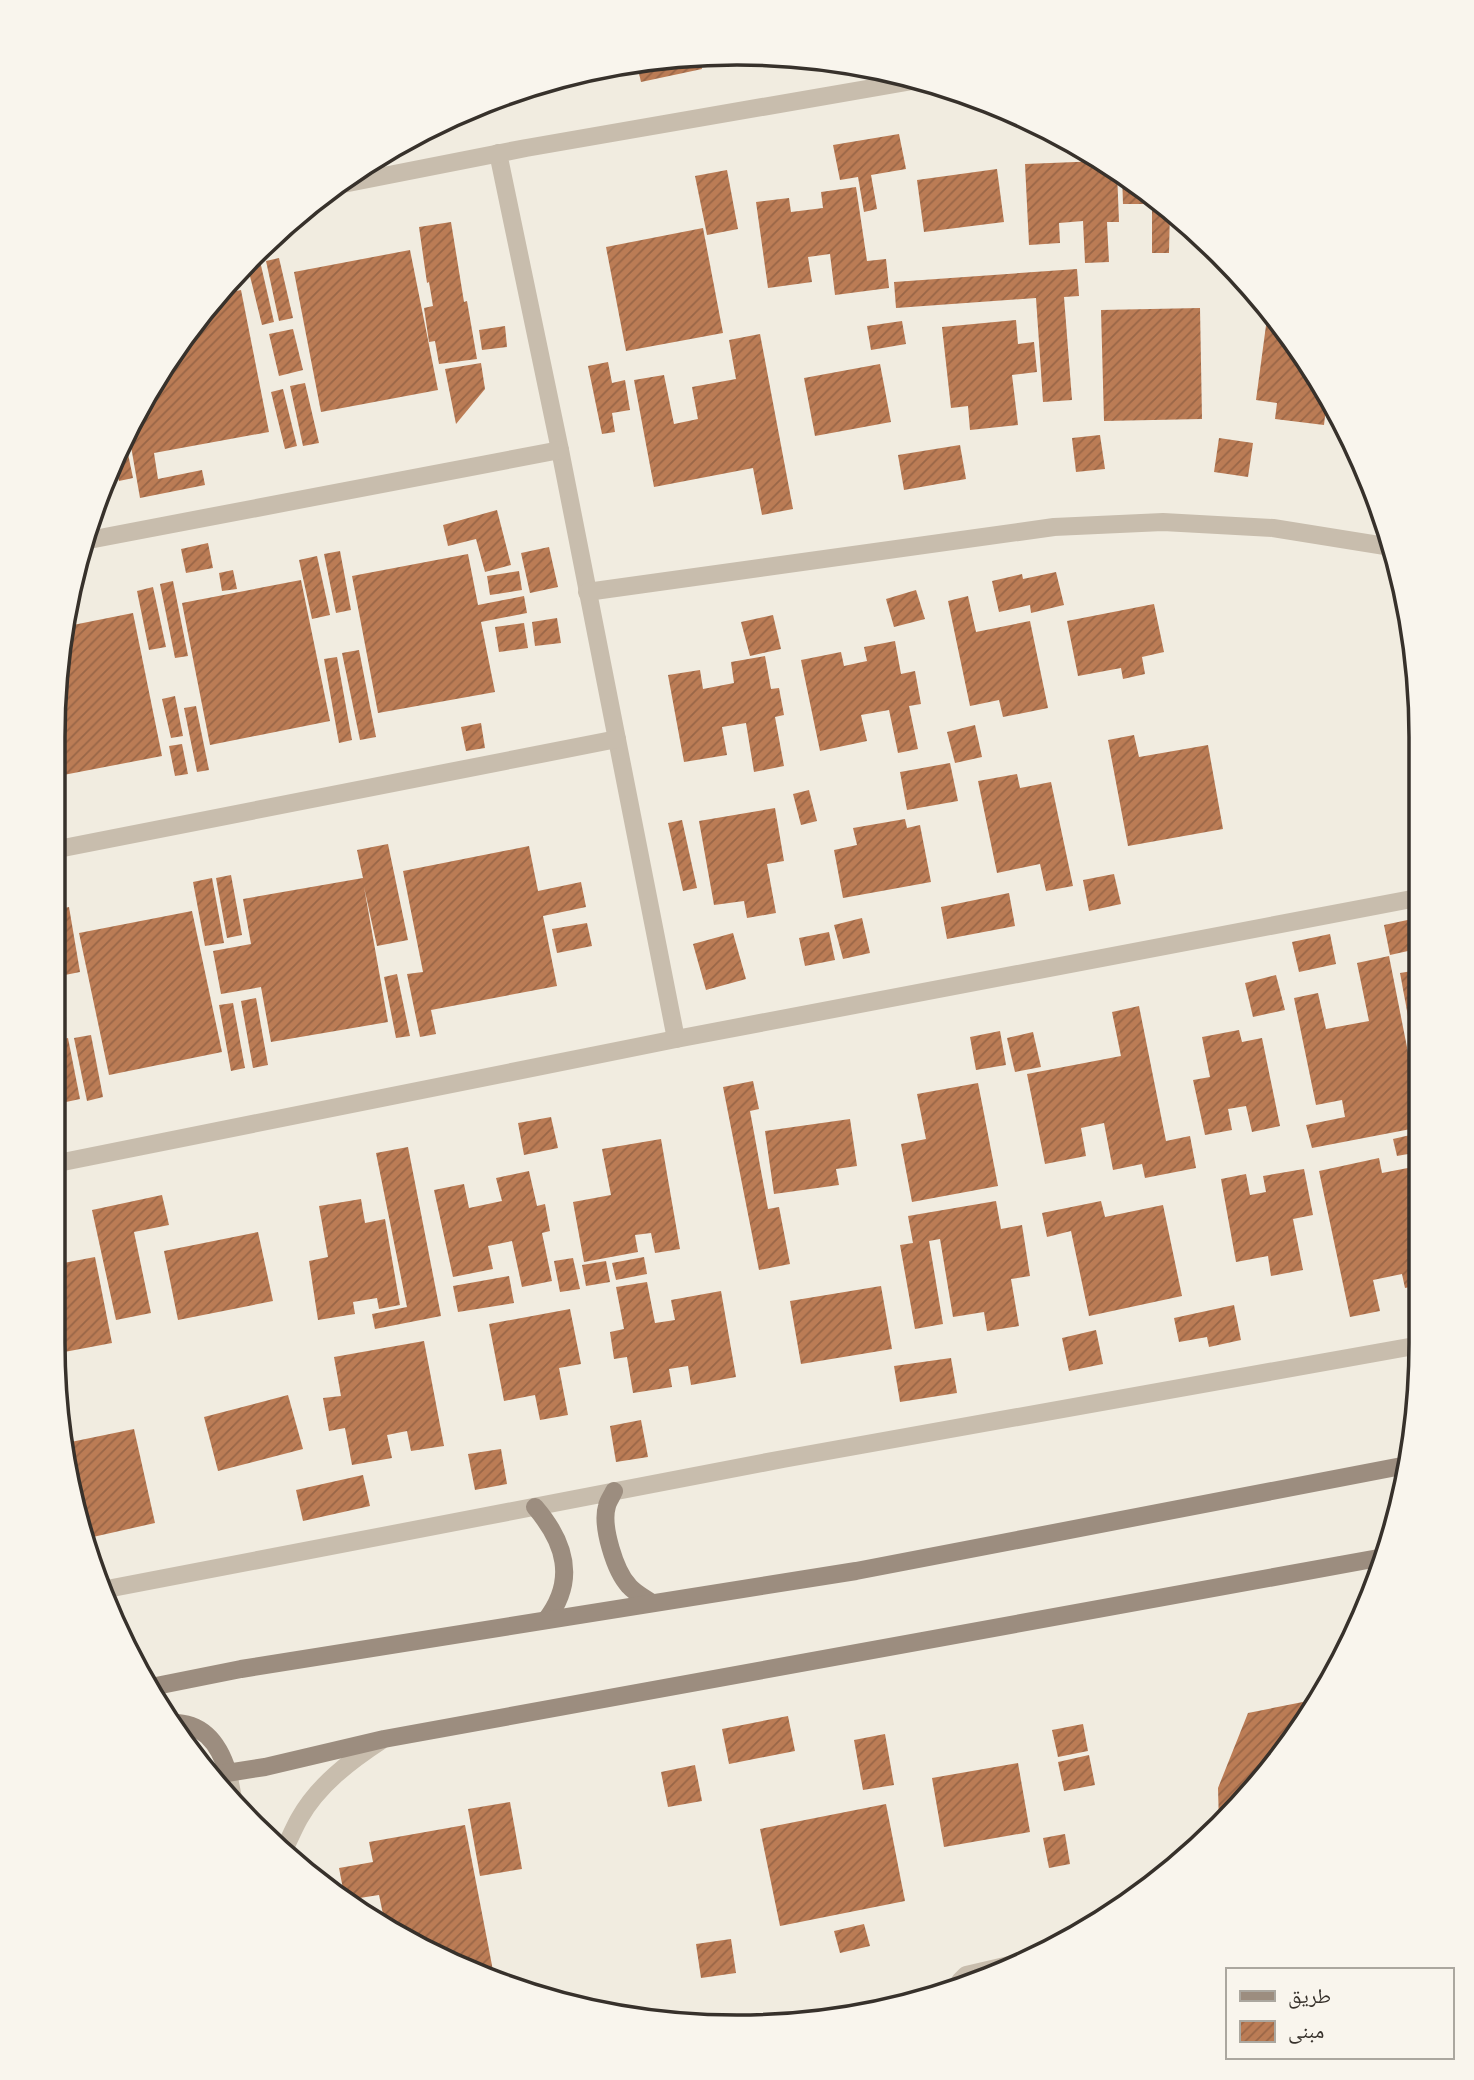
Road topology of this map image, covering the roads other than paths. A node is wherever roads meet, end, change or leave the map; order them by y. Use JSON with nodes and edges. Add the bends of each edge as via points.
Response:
{"nodes":[{"id":1,"x":894,"y":84,"type":"edge"},
{"id":2,"x":498,"y":153,"type":"junction"},
{"id":3,"x":361,"y":180,"type":"edge"},
{"id":4,"x":559,"y":450,"type":"junction"},
{"id":5,"x":95,"y":539,"type":"edge"},
{"id":6,"x":1381,"y":544,"type":"edge"},
{"id":7,"x":587,"y":592,"type":"junction"},
{"id":8,"x":617,"y":739,"type":"junction"},
{"id":9,"x":65,"y":847,"type":"edge"},
{"id":10,"x":1409,"y":900,"type":"edge"},
{"id":11,"x":676,"y":1039,"type":"junction"},
{"id":12,"x":65,"y":1161,"type":"edge"},
{"id":13,"x":1409,"y":1347,"type":"edge"},
{"id":14,"x":1397,"y":1467,"type":"edge"},
{"id":15,"x":614,"y":1491,"type":"junction"},
{"id":16,"x":535,"y":1507,"type":"junction"},
{"id":17,"x":1374,"y":1559,"type":"edge"},
{"id":18,"x":111,"y":1588,"type":"edge"},
{"id":19,"x":652,"y":1603,"type":"junction"},
{"id":20,"x":546,"y":1620,"type":"junction"},
{"id":21,"x":159,"y":1685,"type":"edge"},
{"id":22,"x":184,"y":1724,"type":"edge"},
{"id":23,"x":384,"y":1740,"type":"junction"},
{"id":24,"x":221,"y":1773,"type":"edge"},
{"id":25,"x":222,"y":1774,"type":"edge"},
{"id":26,"x":288,"y":1842,"type":"edge"}],
"edges":[{"from":1,"to":2,"type":"street"},
{"from":2,"to":3,"type":"street"},
{"from":2,"to":4,"type":"street"},
{"from":4,"to":5,"type":"street"},
{"from":4,"to":7,"type":"street"},
{"from":6,"to":7,"type":"street","via":[[1273,528],[1177,523],[1054,527]]},
{"from":7,"to":8,"type":"street"},
{"from":8,"to":9,"type":"street"},
{"from":8,"to":11,"type":"street"},
{"from":10,"to":11,"type":"street"},
{"from":11,"to":12,"type":"street"},
{"from":13,"to":15,"type":"street"},
{"from":14,"to":19,"type":"main road","via":[[856,1571]]},
{"from":15,"to":16,"type":"street"},
{"from":15,"to":19,"type":"main road","via":[[606,1507],[607,1529],[619,1573],[630,1588]]},
{"from":16,"to":18,"type":"street"},
{"from":16,"to":20,"type":"main road","via":[[550,1524],[566,1567],[556,1608]]},
{"from":17,"to":23,"type":"main road"},
{"from":19,"to":20,"type":"main road"},
{"from":20,"to":21,"type":"main road"},
{"from":22,"to":24,"type":"main road","via":[[212,1739],[222,1754]]},
{"from":23,"to":25,"type":"main road"},
{"from":23,"to":26,"type":"street","via":[[352,1760],[324,1787],[300,1817]]}]}
